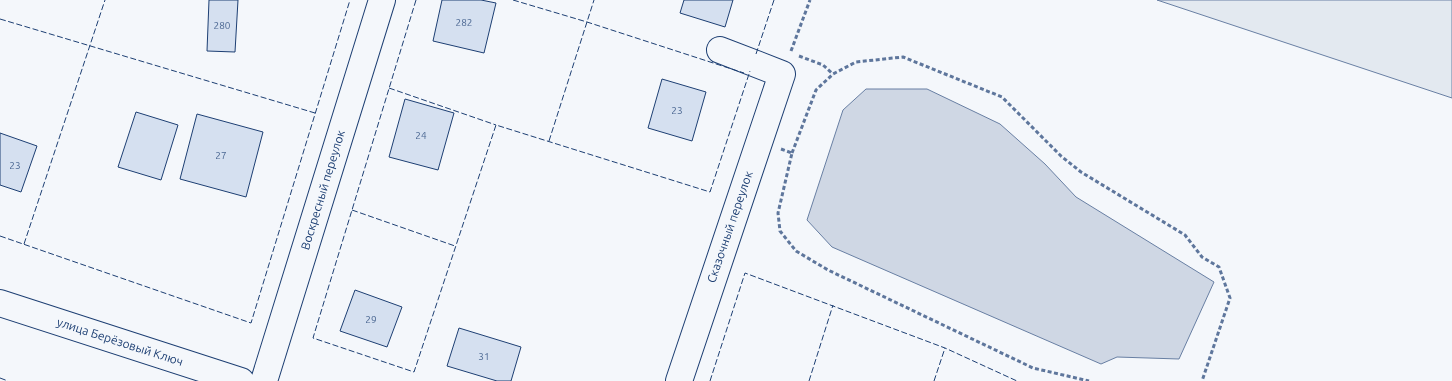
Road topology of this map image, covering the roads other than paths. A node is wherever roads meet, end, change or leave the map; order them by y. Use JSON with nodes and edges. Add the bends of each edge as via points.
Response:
{"nodes":[{"id":1,"x":382,"y":0,"type":"edge"},
{"id":2,"x":720,"y":50,"type":"dead end"},
{"id":3,"x":0,"y":303,"type":"edge"},
{"id":4,"x":232,"y":380,"type":"edge"},
{"id":5,"x":264,"y":381,"type":"edge"},
{"id":6,"x":679,"y":381,"type":"edge"}],
"edges":[{"from":1,"to":5,"type":"street","name":"Воскресный переулок"},
{"from":2,"to":6,"type":"street","name":"Сказочный переулок","via":[[782,74]]},
{"from":3,"to":4,"type":"street","name":"улица Берёзовый Ключ"}]}
